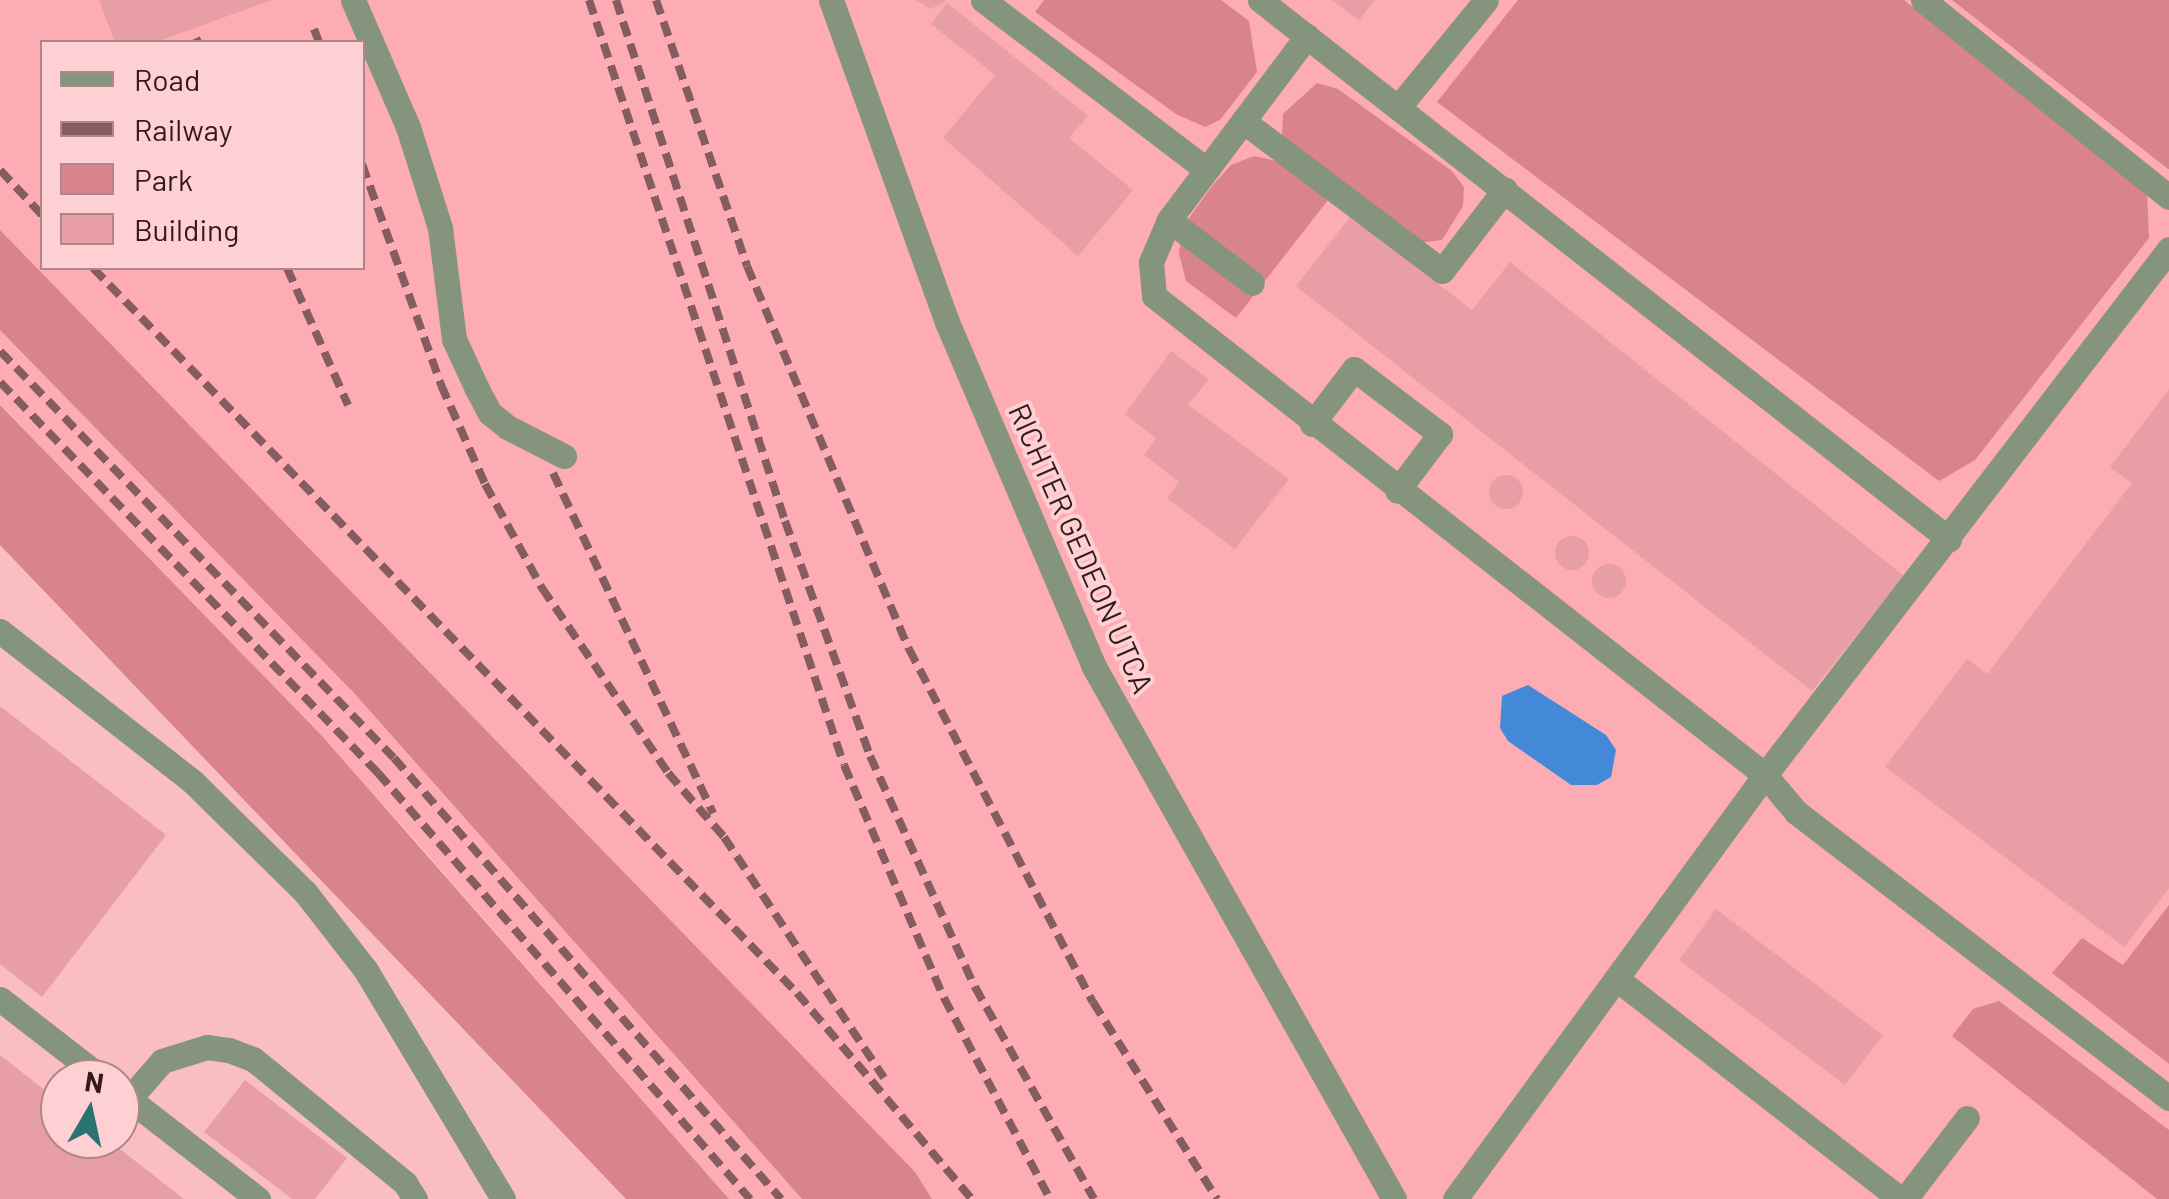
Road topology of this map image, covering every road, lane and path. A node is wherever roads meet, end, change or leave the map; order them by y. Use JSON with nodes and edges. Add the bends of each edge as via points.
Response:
{"nodes":[{"id":1,"x":353,"y":0,"type":"edge"},
{"id":2,"x":831,"y":0,"type":"edge"},
{"id":3,"x":983,"y":0,"type":"edge"},
{"id":4,"x":1260,"y":0,"type":"edge"},
{"id":5,"x":1486,"y":0,"type":"edge"},
{"id":6,"x":1922,"y":0,"type":"edge"},
{"id":7,"x":1308,"y":36,"type":"junction"},
{"id":8,"x":1400,"y":104,"type":"junction"},
{"id":9,"x":1243,"y":121,"type":"junction"},
{"id":10,"x":1206,"y":170,"type":"junction"},
{"id":11,"x":1504,"y":190,"type":"junction"},
{"id":12,"x":2169,"y":197,"type":"edge"},
{"id":13,"x":1169,"y":220,"type":"junction"},
{"id":14,"x":2169,"y":249,"type":"edge"},
{"id":15,"x":1252,"y":282,"type":"dead end"},
{"id":16,"x":1312,"y":424,"type":"junction"},
{"id":17,"x":564,"y":456,"type":"dead end"},
{"id":18,"x":1397,"y":490,"type":"junction"},
{"id":19,"x":1949,"y":540,"type":"junction"},
{"id":20,"x":0,"y":631,"type":"edge"},
{"id":21,"x":1765,"y":775,"type":"junction"},
{"id":22,"x":1618,"y":980,"type":"junction"},
{"id":23,"x":0,"y":998,"type":"edge"},
{"id":24,"x":78,"y":1059,"type":"edge"},
{"id":25,"x":140,"y":1082,"type":"edge"},
{"id":26,"x":2169,"y":1098,"type":"edge"},
{"id":27,"x":140,"y":1108,"type":"edge"},
{"id":28,"x":1967,"y":1118,"type":"dead end"},
{"id":29,"x":258,"y":1199,"type":"edge"},
{"id":30,"x":415,"y":1199,"type":"edge"},
{"id":31,"x":502,"y":1199,"type":"edge"},
{"id":32,"x":1394,"y":1199,"type":"edge"},
{"id":33,"x":1455,"y":1199,"type":"edge"},
{"id":34,"x":1903,"y":1199,"type":"edge"}],
"edges":[{"from":1,"to":17,"type":"lane","via":[[408,128],[435,212],[454,339],[490,413]]},
{"from":2,"to":32,"type":"lane","name":"RICHTER GEDEON UTCA","via":[[947,322],[1093,665]]},
{"from":3,"to":10,"type":"lane"},
{"from":4,"to":7,"type":"lane"},
{"from":5,"to":8,"type":"lane"},
{"from":6,"to":12,"type":"lane"},
{"from":7,"to":8,"type":"lane"},
{"from":7,"to":9,"type":"lane"},
{"from":8,"to":11,"type":"lane"},
{"from":9,"to":10,"type":"lane"},
{"from":9,"to":11,"type":"lane","via":[[1442,271]]},
{"from":10,"to":13,"type":"lane"},
{"from":11,"to":19,"type":"lane"},
{"from":13,"to":15,"type":"lane"},
{"from":13,"to":16,"type":"lane","via":[[1151,262],[1154,296]]},
{"from":14,"to":19,"type":"lane"},
{"from":16,"to":18,"type":"lane"},
{"from":16,"to":18,"type":"lane","via":[[1354,369],[1440,434]]},
{"from":18,"to":21,"type":"lane"},
{"from":19,"to":21,"type":"lane"},
{"from":20,"to":31,"type":"lane","via":[[193,782],[305,892],[365,969]]},
{"from":21,"to":22,"type":"lane"},
{"from":21,"to":26,"type":"lane","via":[[1796,812]]},
{"from":22,"to":33,"type":"lane"},
{"from":22,"to":34,"type":"lane"},
{"from":23,"to":24,"type":"lane"},
{"from":25,"to":30,"type":"lane","via":[[162,1061],[207,1047],[253,1059]]},
{"from":27,"to":29,"type":"lane"},
{"from":28,"to":34,"type":"lane"}]}
